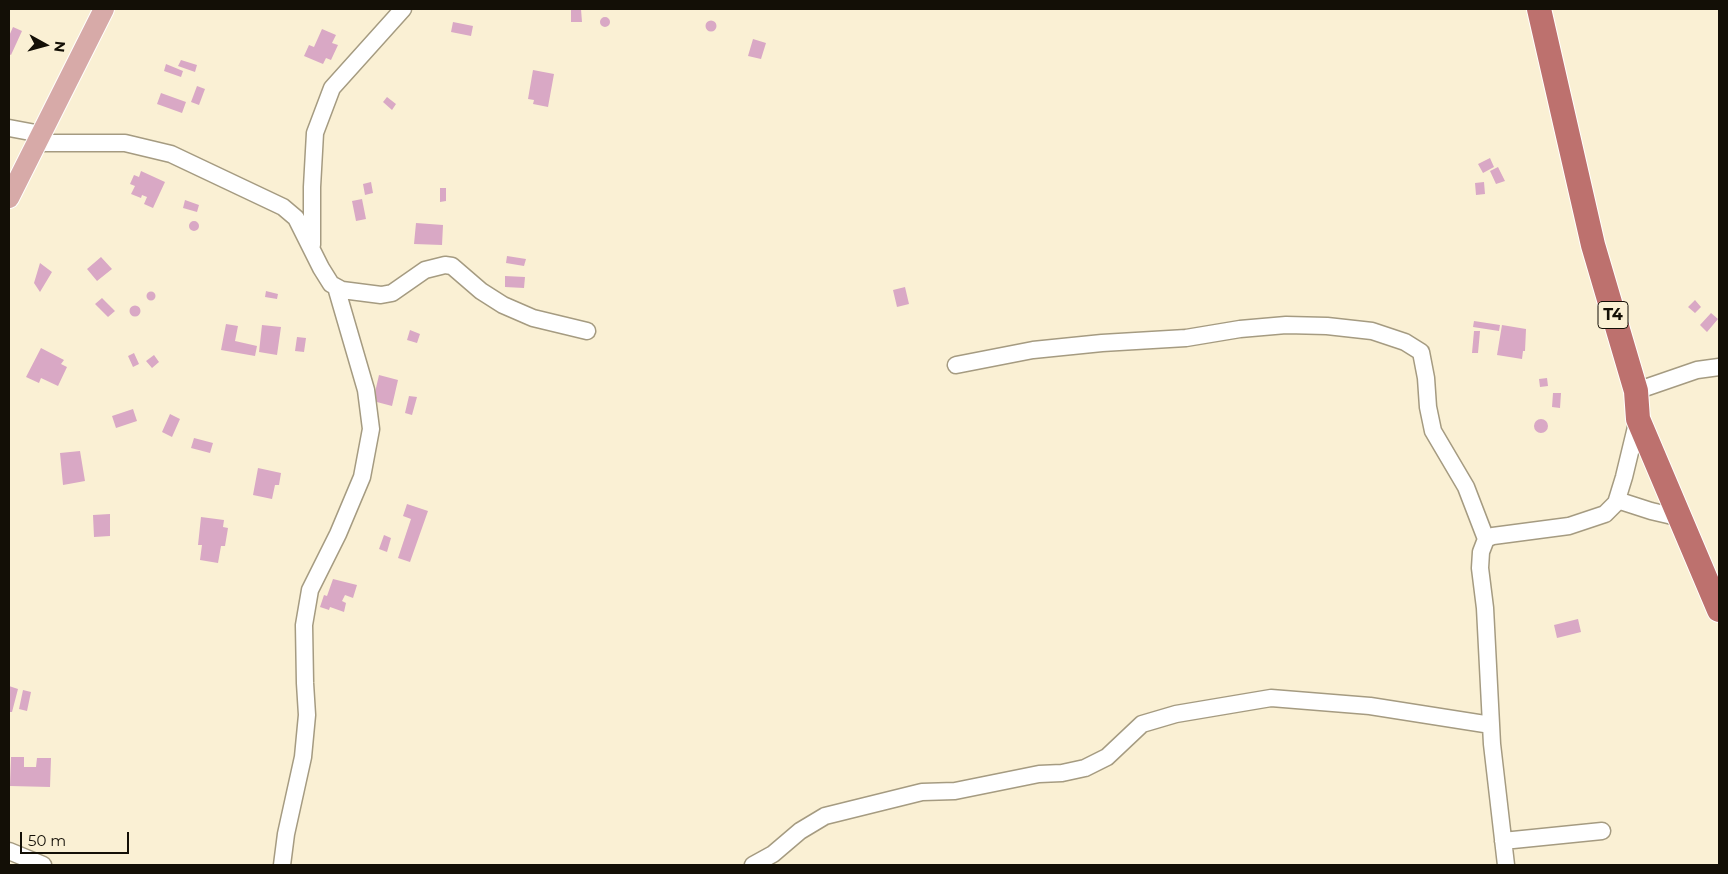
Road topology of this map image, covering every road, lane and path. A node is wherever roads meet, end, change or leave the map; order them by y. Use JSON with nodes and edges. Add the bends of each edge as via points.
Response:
{"nodes":[{"id":1,"x":104,"y":9,"type":"edge"},
{"id":2,"x":403,"y":9,"type":"edge"},
{"id":3,"x":1539,"y":9,"type":"edge"},
{"id":4,"x":9,"y":128,"type":"edge"},
{"id":5,"x":39,"y":138,"type":"junction"},
{"id":6,"x":9,"y":198,"type":"edge"},
{"id":7,"x":312,"y":250,"type":"junction"},
{"id":8,"x":336,"y":287,"type":"junction"},
{"id":9,"x":587,"y":331,"type":"dead end"},
{"id":10,"x":956,"y":365,"type":"dead end"},
{"id":11,"x":1719,"y":367,"type":"edge"},
{"id":12,"x":1636,"y":391,"type":"junction"},
{"id":13,"x":1638,"y":419,"type":"junction"},
{"id":14,"x":1617,"y":500,"type":"junction"},
{"id":15,"x":1681,"y":518,"type":"junction"},
{"id":16,"x":1486,"y":539,"type":"junction"},
{"id":17,"x":1719,"y":610,"type":"edge"},
{"id":18,"x":1491,"y":724,"type":"junction"},
{"id":19,"x":1602,"y":831,"type":"dead end"},
{"id":20,"x":1504,"y":841,"type":"junction"},
{"id":21,"x":9,"y":851,"type":"edge"},
{"id":22,"x":44,"y":865,"type":"edge"},
{"id":23,"x":282,"y":865,"type":"edge"},
{"id":24,"x":753,"y":865,"type":"edge"},
{"id":25,"x":1506,"y":865,"type":"edge"}],
"edges":[{"from":1,"to":5,"type":"main road"},
{"from":2,"to":7,"type":"street","via":[[332,88],[315,133]]},
{"from":3,"to":12,"type":"highway","number":"T4","via":[[1593,245]]},
{"from":4,"to":5,"type":"street"},
{"from":5,"to":6,"type":"main road"},
{"from":5,"to":7,"type":"street","via":[[125,143],[171,154],[283,207],[296,218]]},
{"from":7,"to":8,"type":"street","via":[[331,284]]},
{"from":8,"to":9,"type":"street","via":[[381,295],[392,293],[424,270],[452,266],[481,292],[503,305],[533,318]]},
{"from":8,"to":23,"type":"street","via":[[366,390],[371,429],[362,477],[310,590],[304,626],[307,715],[303,757]]},
{"from":10,"to":16,"type":"street","via":[[1033,350],[1186,338],[1240,329],[1327,326],[1372,331],[1405,342],[1421,352],[1433,431],[1466,487]]},
{"from":11,"to":12,"type":"street","via":[[1697,370]]},
{"from":12,"to":13,"type":"highway","number":"T4"},
{"from":13,"to":14,"type":"street"},
{"from":13,"to":15,"type":"highway","number":"T4"},
{"from":14,"to":15,"type":"street"},
{"from":14,"to":16,"type":"street","via":[[1605,514],[1592,520]]},
{"from":15,"to":17,"type":"highway","number":"T4"},
{"from":16,"to":18,"type":"street","via":[[1480,568]]},
{"from":18,"to":20,"type":"street"},
{"from":18,"to":24,"type":"street","via":[[1370,706],[1271,698],[1176,714],[1142,724],[1107,757],[1085,768],[955,791],[922,792],[825,816]]},
{"from":19,"to":20,"type":"street"},
{"from":20,"to":25,"type":"street"},
{"from":21,"to":22,"type":"street"}]}
